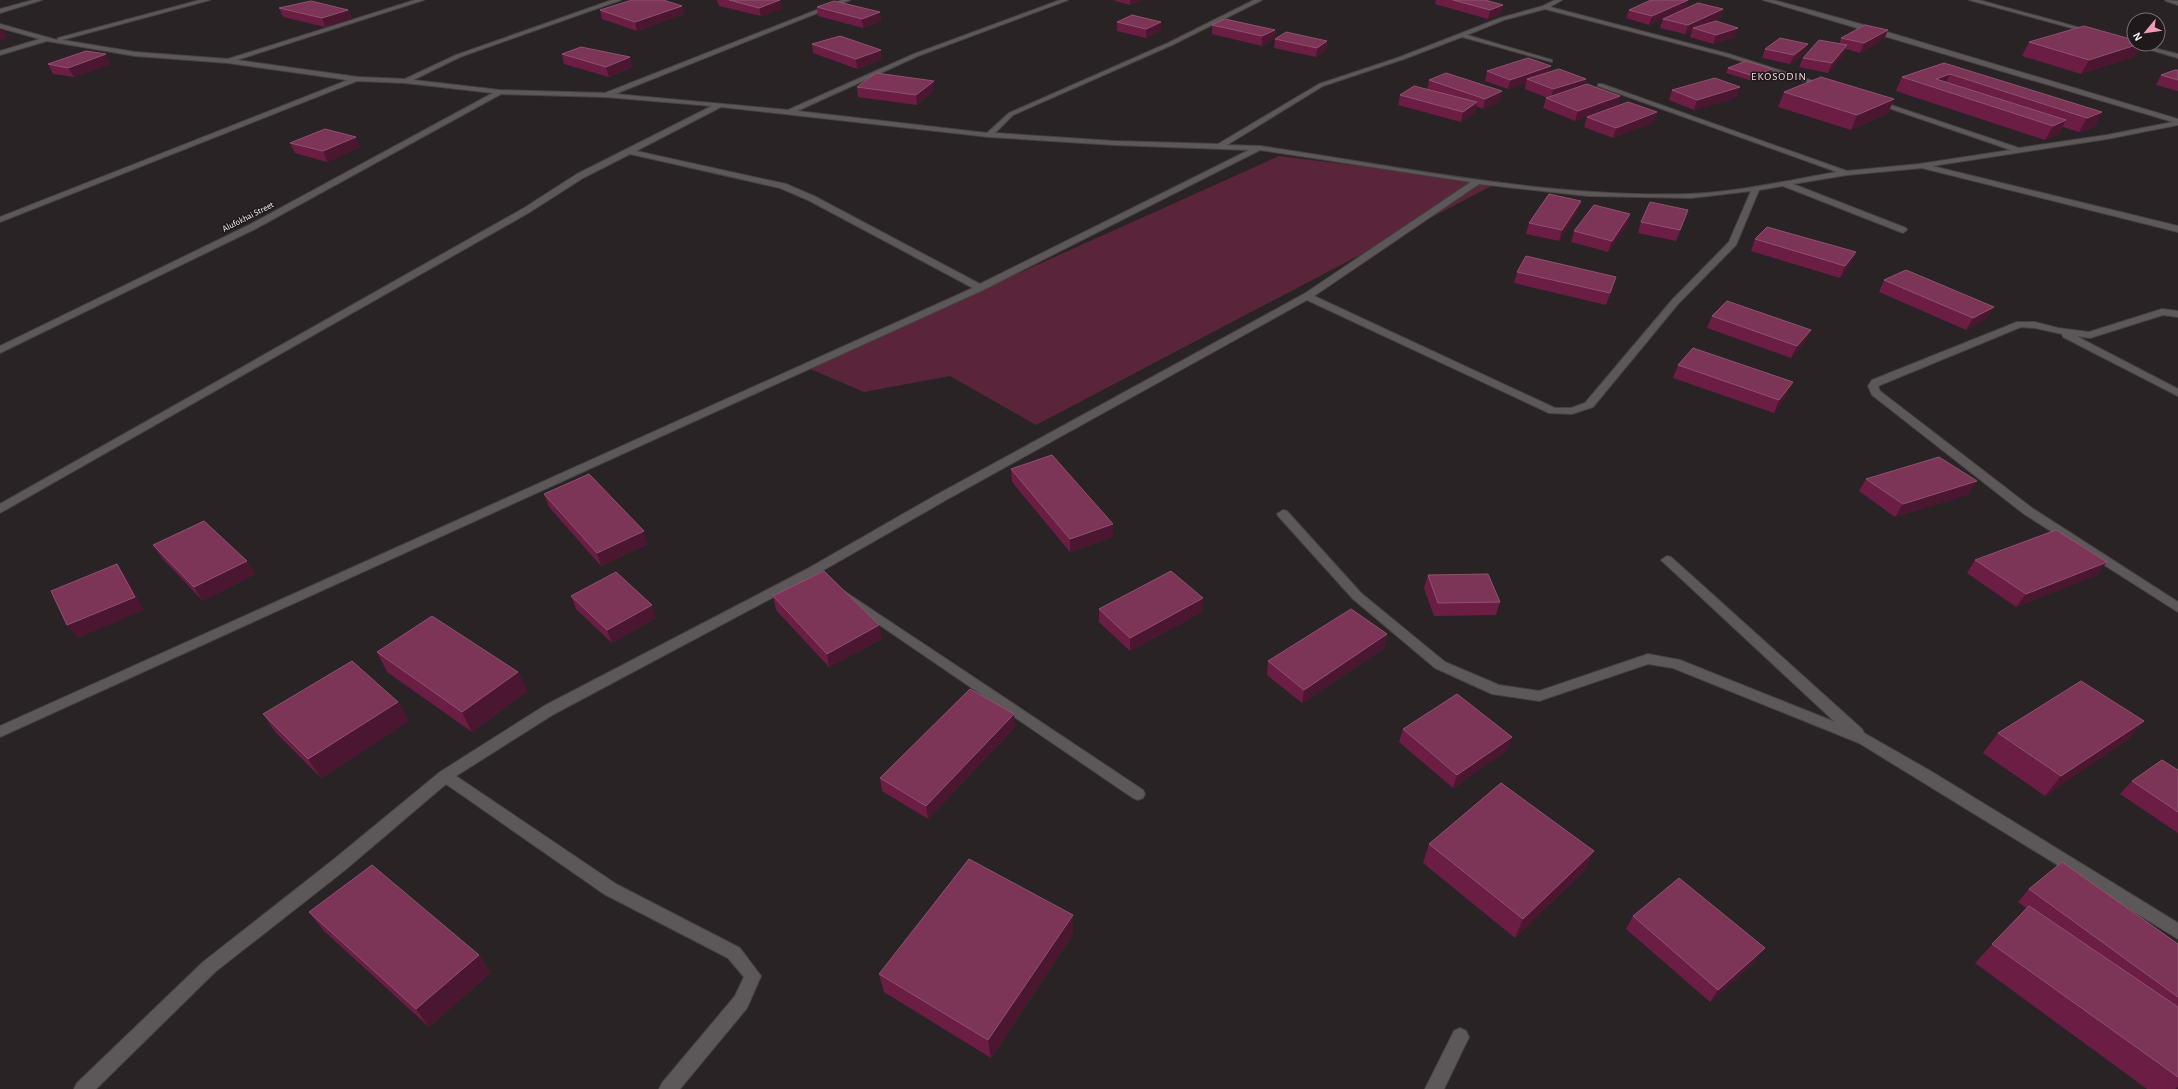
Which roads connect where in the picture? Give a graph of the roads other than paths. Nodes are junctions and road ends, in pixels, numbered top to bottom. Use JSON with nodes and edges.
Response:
{"nodes":[{"id":1,"x":39,"y":0,"type":"edge"},
{"id":2,"x":207,"y":0,"type":"edge"},
{"id":3,"x":421,"y":0,"type":"edge"},
{"id":4,"x":618,"y":0,"type":"edge"},
{"id":5,"x":847,"y":0,"type":"edge"},
{"id":6,"x":1065,"y":0,"type":"edge"},
{"id":7,"x":1259,"y":0,"type":"edge"},
{"id":8,"x":1559,"y":0,"type":"edge"},
{"id":9,"x":1766,"y":0,"type":"edge"},
{"id":10,"x":1972,"y":0,"type":"edge"},
{"id":11,"x":2168,"y":0,"type":"edge"},
{"id":12,"x":2178,"y":3,"type":"edge"},
{"id":13,"x":1545,"y":7,"type":"junction"},
{"id":14,"x":0,"y":11,"type":"edge"},
{"id":15,"x":0,"y":26,"type":"edge"},
{"id":16,"x":2098,"y":34,"type":"edge"},
{"id":17,"x":1462,"y":35,"type":"junction"},
{"id":18,"x":51,"y":40,"type":"junction"},
{"id":19,"x":2164,"y":52,"type":"edge"},
{"id":20,"x":0,"y":53,"type":"edge"},
{"id":21,"x":2178,"y":56,"type":"edge"},
{"id":22,"x":1550,"y":60,"type":"dead end"},
{"id":23,"x":228,"y":61,"type":"junction"},
{"id":24,"x":358,"y":79,"type":"junction"},
{"id":25,"x":405,"y":81,"type":"junction"},
{"id":26,"x":1600,"y":85,"type":"dead end"},
{"id":27,"x":1833,"y":88,"type":"edge"},
{"id":28,"x":500,"y":92,"type":"junction"},
{"id":29,"x":604,"y":95,"type":"junction"},
{"id":30,"x":1870,"y":100,"type":"edge"},
{"id":31,"x":720,"y":104,"type":"junction"},
{"id":32,"x":789,"y":112,"type":"junction"},
{"id":33,"x":2178,"y":122,"type":"edge"},
{"id":34,"x":989,"y":135,"type":"junction"},
{"id":35,"x":1220,"y":146,"type":"junction"},
{"id":36,"x":1260,"y":148,"type":"junction"},
{"id":37,"x":2019,"y":150,"type":"junction"},
{"id":38,"x":628,"y":152,"type":"junction"},
{"id":39,"x":1919,"y":166,"type":"junction"},
{"id":40,"x":1847,"y":173,"type":"junction"},
{"id":41,"x":1478,"y":181,"type":"junction"},
{"id":42,"x":1784,"y":184,"type":"junction"},
{"id":43,"x":1756,"y":188,"type":"junction"},
{"id":44,"x":0,"y":220,"type":"edge"},
{"id":45,"x":2178,"y":229,"type":"edge"},
{"id":46,"x":1903,"y":230,"type":"dead end"},
{"id":47,"x":980,"y":288,"type":"junction"},
{"id":48,"x":1307,"y":296,"type":"junction"},
{"id":49,"x":2178,"y":314,"type":"edge"},
{"id":50,"x":2057,"y":331,"type":"junction"},
{"id":51,"x":0,"y":350,"type":"edge"},
{"id":52,"x":2178,"y":394,"type":"edge"},
{"id":53,"x":0,"y":509,"type":"edge"},
{"id":54,"x":1283,"y":514,"type":"dead end"},
{"id":55,"x":1667,"y":560,"type":"dead end"},
{"id":56,"x":811,"y":572,"type":"junction"},
{"id":57,"x":2178,"y":608,"type":"edge"},
{"id":58,"x":0,"y":732,"type":"edge"},
{"id":59,"x":1864,"y":739,"type":"junction"},
{"id":60,"x":445,"y":776,"type":"junction"},
{"id":61,"x":1138,"y":794,"type":"dead end"},
{"id":62,"x":2178,"y":932,"type":"edge"},
{"id":63,"x":1460,"y":1037,"type":"dead end"},
{"id":64,"x":83,"y":1089,"type":"edge"},
{"id":65,"x":668,"y":1089,"type":"edge"},
{"id":66,"x":1434,"y":1089,"type":"edge"}],
"edges":[{"from":1,"to":14,"type":"street"},
{"from":2,"to":18,"type":"street"},
{"from":3,"to":23,"type":"street"},
{"from":4,"to":25,"type":"street"},
{"from":5,"to":29,"type":"street"},
{"from":6,"to":32,"type":"street"},
{"from":7,"to":34,"type":"street"},
{"from":8,"to":13,"type":"street"},
{"from":9,"to":33,"type":"street"},
{"from":10,"to":16,"type":"street"},
{"from":11,"to":12,"type":"street"},
{"from":13,"to":17,"type":"street"},
{"from":13,"to":27,"type":"street"},
{"from":15,"to":18,"type":"street"},
{"from":17,"to":22,"type":"street"},
{"from":17,"to":35,"type":"street"},
{"from":18,"to":20,"type":"street"},
{"from":18,"to":23,"type":"street"},
{"from":19,"to":21,"type":"street"},
{"from":23,"to":24,"type":"street"},
{"from":24,"to":25,"type":"street"},
{"from":24,"to":44,"type":"street"},
{"from":25,"to":28,"type":"street"},
{"from":26,"to":40,"type":"street"},
{"from":28,"to":29,"type":"street"},
{"from":28,"to":51,"type":"street","name":"Alufokhai Street"},
{"from":29,"to":31,"type":"street"},
{"from":30,"to":37,"type":"street"},
{"from":31,"to":32,"type":"street"},
{"from":31,"to":38,"type":"street"},
{"from":32,"to":34,"type":"street"},
{"from":33,"to":37,"type":"street"},
{"from":34,"to":35,"type":"street"},
{"from":35,"to":36,"type":"street"},
{"from":36,"to":41,"type":"street"},
{"from":36,"to":47,"type":"street"},
{"from":37,"to":39,"type":"street"},
{"from":38,"to":47,"type":"street"},
{"from":38,"to":53,"type":"street"},
{"from":39,"to":40,"type":"street"},
{"from":39,"to":45,"type":"street"},
{"from":40,"to":42,"type":"street"},
{"from":41,"to":43,"type":"street"},
{"from":41,"to":48,"type":"street"},
{"from":42,"to":43,"type":"street"},
{"from":42,"to":46,"type":"street"},
{"from":43,"to":48,"type":"street"},
{"from":47,"to":58,"type":"street"},
{"from":48,"to":56,"type":"street"},
{"from":49,"to":50,"type":"street"},
{"from":50,"to":52,"type":"street"},
{"from":50,"to":57,"type":"street"},
{"from":54,"to":59,"type":"street"},
{"from":55,"to":59,"type":"street"},
{"from":56,"to":60,"type":"street"},
{"from":56,"to":61,"type":"street"},
{"from":59,"to":62,"type":"street"},
{"from":60,"to":64,"type":"street"},
{"from":60,"to":65,"type":"street"},
{"from":63,"to":66,"type":"street"}]}
